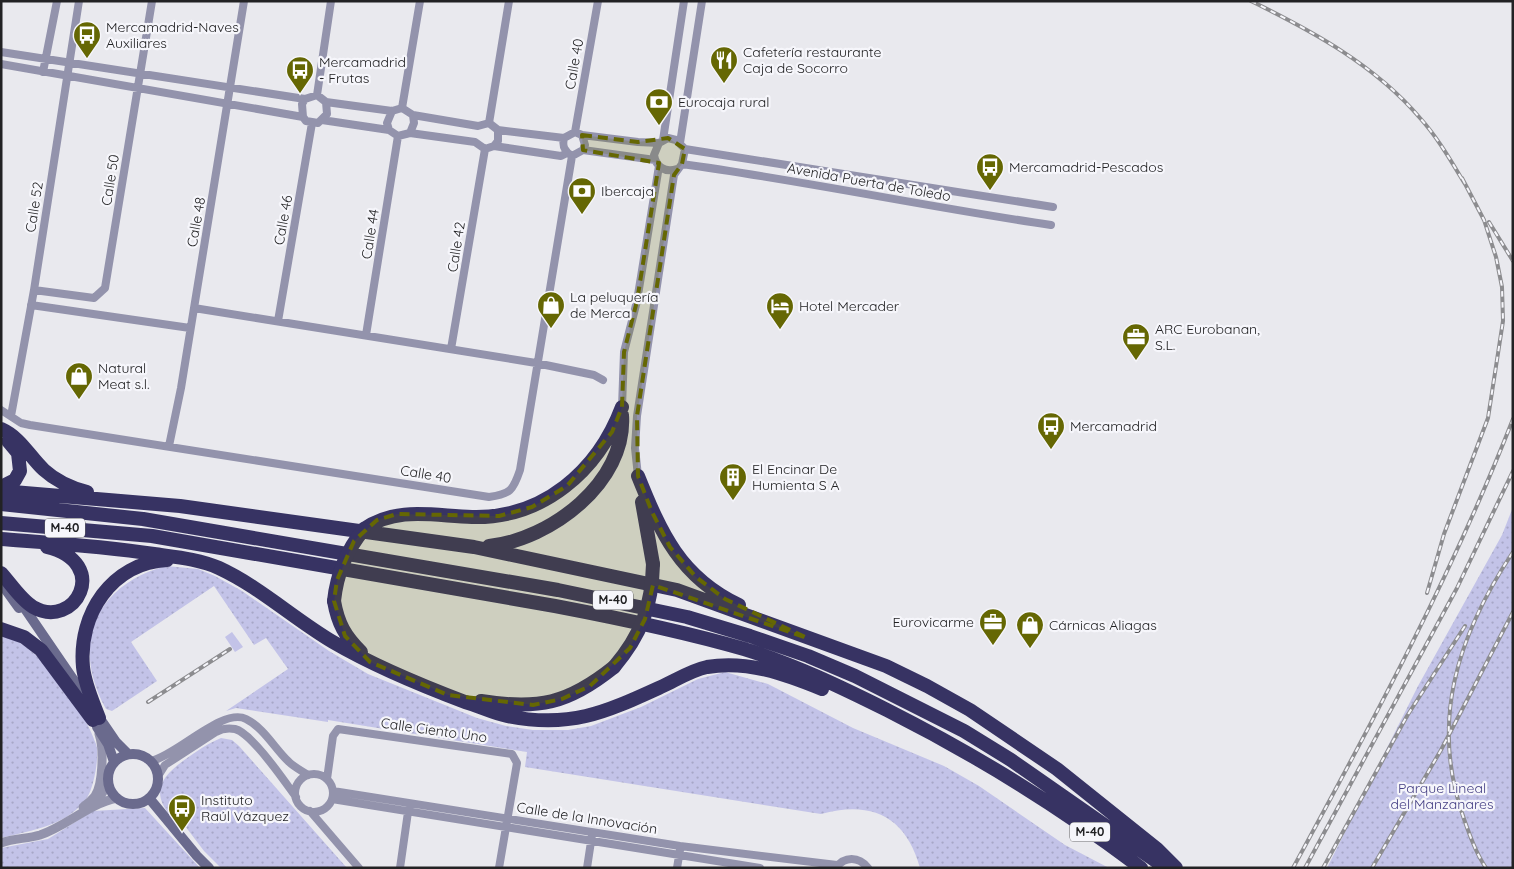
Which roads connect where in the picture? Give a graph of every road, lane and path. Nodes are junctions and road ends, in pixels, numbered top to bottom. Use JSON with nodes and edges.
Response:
{"nodes":[{"id":1,"x":57,"y":1,"type":"edge"},
{"id":2,"x":79,"y":1,"type":"edge"},
{"id":3,"x":152,"y":1,"type":"edge"},
{"id":4,"x":244,"y":1,"type":"edge"},
{"id":5,"x":331,"y":1,"type":"edge"},
{"id":6,"x":420,"y":1,"type":"edge"},
{"id":7,"x":509,"y":1,"type":"edge"},
{"id":8,"x":598,"y":1,"type":"edge"},
{"id":9,"x":684,"y":1,"type":"edge"},
{"id":10,"x":702,"y":1,"type":"edge"},
{"id":11,"x":1,"y":52,"type":"edge"},
{"id":12,"x":46,"y":60,"type":"junction"},
{"id":13,"x":69,"y":63,"type":"junction"},
{"id":14,"x":1,"y":64,"type":"edge"},
{"id":15,"x":43,"y":72,"type":"junction"},
{"id":16,"x":140,"y":74,"type":"junction"},
{"id":17,"x":66,"y":77,"type":"junction"},
{"id":18,"x":230,"y":87,"type":"junction"},
{"id":19,"x":138,"y":88,"type":"junction"},
{"id":20,"x":317,"y":95,"type":"junction"},
{"id":21,"x":305,"y":99,"type":"junction"},
{"id":22,"x":326,"y":102,"type":"junction"},
{"id":23,"x":228,"y":103,"type":"junction"},
{"id":24,"x":402,"y":108,"type":"junction"},
{"id":25,"x":392,"y":111,"type":"junction"},
{"id":26,"x":413,"y":115,"type":"junction"},
{"id":27,"x":302,"y":116,"type":"junction"},
{"id":28,"x":322,"y":120,"type":"junction"},
{"id":29,"x":312,"y":123,"type":"junction"},
{"id":30,"x":489,"y":123,"type":"junction"},
{"id":31,"x":478,"y":126,"type":"junction"},
{"id":32,"x":389,"y":130,"type":"junction"},
{"id":33,"x":498,"y":130,"type":"junction"},
{"id":34,"x":410,"y":133,"type":"junction"},
{"id":35,"x":579,"y":134,"type":"junction"},
{"id":36,"x":398,"y":136,"type":"junction"},
{"id":37,"x":564,"y":138,"type":"junction"},
{"id":38,"x":661,"y":141,"type":"junction"},
{"id":39,"x":475,"y":142,"type":"junction"},
{"id":40,"x":494,"y":146,"type":"junction"},
{"id":41,"x":682,"y":146,"type":"junction"},
{"id":42,"x":485,"y":149,"type":"junction"},
{"id":43,"x":583,"y":150,"type":"junction"},
{"id":44,"x":569,"y":154,"type":"junction"},
{"id":45,"x":657,"y":163,"type":"junction"},
{"id":46,"x":680,"y":166,"type":"junction"},
{"id":47,"x":1052,"y":208,"type":"dead end"},
{"id":48,"x":1051,"y":225,"type":"dead end"},
{"id":49,"x":34,"y":290,"type":"junction"},
{"id":50,"x":31,"y":305,"type":"junction"},
{"id":51,"x":194,"y":308,"type":"junction"},
{"id":52,"x":278,"y":321,"type":"junction"},
{"id":53,"x":190,"y":328,"type":"junction"},
{"id":54,"x":366,"y":335,"type":"junction"},
{"id":55,"x":451,"y":349,"type":"junction"},
{"id":56,"x":536,"y":363,"type":"junction"},
{"id":57,"x":603,"y":380,"type":"dead end"},
{"id":58,"x":622,"y":407,"type":"junction"},
{"id":59,"x":1,"y":410,"type":"edge"},
{"id":60,"x":10,"y":416,"type":"junction"},
{"id":61,"x":1,"y":429,"type":"edge"},
{"id":62,"x":1,"y":436,"type":"edge"},
{"id":63,"x":169,"y":446,"type":"junction"},
{"id":64,"x":638,"y":476,"type":"junction"},
{"id":65,"x":1,"y":487,"type":"edge"},
{"id":66,"x":1,"y":491,"type":"edge"},
{"id":67,"x":109,"y":500,"type":"junction"},
{"id":68,"x":1,"y":504,"type":"edge"},
{"id":69,"x":1,"y":523,"type":"edge"},
{"id":70,"x":1,"y":539,"type":"edge"},
{"id":71,"x":17,"y":540,"type":"junction"},
{"id":72,"x":474,"y":547,"type":"junction"},
{"id":73,"x":186,"y":559,"type":"junction"},
{"id":74,"x":1,"y":574,"type":"edge"},
{"id":75,"x":1,"y":583,"type":"edge"},
{"id":76,"x":1,"y":629,"type":"edge"},
{"id":77,"x":807,"y":638,"type":"junction"},
{"id":78,"x":370,"y":662,"type":"junction"},
{"id":79,"x":448,"y":695,"type":"junction"},
{"id":80,"x":96,"y":719,"type":"junction"},
{"id":81,"x":956,"y":745,"type":"junction"},
{"id":82,"x":128,"y":754,"type":"junction"},
{"id":83,"x":151,"y":761,"type":"junction"},
{"id":84,"x":114,"y":762,"type":"junction"},
{"id":85,"x":308,"y":775,"type":"junction"},
{"id":86,"x":158,"y":776,"type":"junction"},
{"id":87,"x":327,"y":779,"type":"junction"},
{"id":88,"x":108,"y":785,"type":"junction"},
{"id":89,"x":332,"y":795,"type":"junction"},
{"id":90,"x":296,"y":797,"type":"junction"},
{"id":91,"x":1040,"y":797,"type":"junction"},
{"id":92,"x":117,"y":798,"type":"junction"},
{"id":93,"x":149,"y":798,"type":"junction"},
{"id":94,"x":92,"y":806,"type":"junction"},
{"id":95,"x":409,"y":806,"type":"junction"},
{"id":96,"x":310,"y":811,"type":"junction"},
{"id":97,"x":506,"y":822,"type":"junction"},
{"id":98,"x":64,"y":824,"type":"junction"},
{"id":99,"x":592,"y":836,"type":"junction"},
{"id":100,"x":1,"y":843,"type":"edge"},
{"id":101,"x":680,"y":850,"type":"junction"},
{"id":102,"x":766,"y":856,"type":"junction"},
{"id":103,"x":836,"y":866,"type":"edge"},
{"id":104,"x":209,"y":868,"type":"edge"},
{"id":105,"x":359,"y":868,"type":"edge"},
{"id":106,"x":400,"y":868,"type":"edge"},
{"id":107,"x":499,"y":868,"type":"edge"},
{"id":108,"x":587,"y":868,"type":"edge"},
{"id":109,"x":677,"y":868,"type":"edge"},
{"id":110,"x":760,"y":868,"type":"edge"},
{"id":111,"x":764,"y":868,"type":"edge"},
{"id":112,"x":868,"y":868,"type":"edge"},
{"id":113,"x":1130,"y":868,"type":"edge"},
{"id":114,"x":1141,"y":868,"type":"edge"},
{"id":115,"x":1166,"y":868,"type":"edge"},
{"id":116,"x":1176,"y":868,"type":"edge"}],
"edges":[{"from":1,"to":12,"type":"street"},
{"from":2,"to":13,"type":"street","name":"Calle 52"},
{"from":3,"to":16,"type":"street","name":"Calle 50"},
{"from":4,"to":18,"type":"street","name":"Calle 48"},
{"from":5,"to":20,"type":"street"},
{"from":6,"to":24,"type":"street"},
{"from":7,"to":30,"type":"street"},
{"from":8,"to":35,"type":"street","name":"Calle 40"},
{"from":9,"to":38,"type":"street"},
{"from":10,"to":41,"type":"street"},
{"from":11,"to":12,"type":"street"},
{"from":12,"to":13,"type":"street"},
{"from":12,"to":15,"type":"street"},
{"from":13,"to":16,"type":"street"},
{"from":13,"to":17,"type":"street","name":"Calle 52"},
{"from":14,"to":15,"type":"street"},
{"from":15,"to":17,"type":"street"},
{"from":16,"to":18,"type":"street"},
{"from":16,"to":19,"type":"street","name":"Calle 50"},
{"from":17,"to":19,"type":"street"},
{"from":17,"to":49,"type":"street","name":"Calle 52"},
{"from":18,"to":21,"type":"street"},
{"from":18,"to":23,"type":"street","name":"Calle 48"},
{"from":19,"to":23,"type":"street"},
{"from":19,"to":49,"type":"street","name":"Calle 50"},
{"from":20,"to":21,"type":"street"},
{"from":20,"to":22,"type":"street"},
{"from":21,"to":27,"type":"street"},
{"from":22,"to":25,"type":"street"},
{"from":22,"to":28,"type":"street"},
{"from":23,"to":27,"type":"street"},
{"from":23,"to":51,"type":"street","name":"Calle 48"},
{"from":24,"to":25,"type":"street"},
{"from":24,"to":26,"type":"street"},
{"from":25,"to":32,"type":"street"},
{"from":26,"to":31,"type":"street"},
{"from":26,"to":34,"type":"street"},
{"from":27,"to":29,"type":"street"},
{"from":28,"to":29,"type":"street"},
{"from":28,"to":32,"type":"street"},
{"from":29,"to":52,"type":"street","name":"Calle 46"},
{"from":30,"to":31,"type":"street"},
{"from":30,"to":33,"type":"street"},
{"from":31,"to":39,"type":"street"},
{"from":32,"to":36,"type":"street"},
{"from":33,"to":37,"type":"street"},
{"from":33,"to":40,"type":"street"},
{"from":34,"to":36,"type":"street"},
{"from":34,"to":39,"type":"street"},
{"from":35,"to":37,"type":"street"},
{"from":35,"to":38,"type":"street"},
{"from":35,"to":43,"type":"street"},
{"from":36,"to":54,"type":"street","name":"Calle 44"},
{"from":37,"to":44,"type":"street"},
{"from":38,"to":41,"type":"street"},
{"from":38,"to":45,"type":"street"},
{"from":39,"to":42,"type":"street"},
{"from":40,"to":42,"type":"street"},
{"from":40,"to":44,"type":"street"},
{"from":41,"to":46,"type":"street"},
{"from":41,"to":47,"type":"street","name":"Avenida Puerta de Toledo"},
{"from":42,"to":55,"type":"street","name":"Calle 42"},
{"from":43,"to":44,"type":"street"},
{"from":43,"to":45,"type":"street"},
{"from":44,"to":56,"type":"street","name":"Calle 40"},
{"from":45,"to":46,"type":"street"},
{"from":45,"to":58,"type":"street"},
{"from":46,"to":48,"type":"street","name":"Avenida Puerta de Toledo"},
{"from":46,"to":64,"type":"street"},
{"from":49,"to":50,"type":"street","name":"Calle 52"},
{"from":50,"to":53,"type":"street"},
{"from":50,"to":60,"type":"street","name":"Calle 52"},
{"from":51,"to":52,"type":"street"},
{"from":51,"to":53,"type":"street","name":"Calle 48"},
{"from":52,"to":54,"type":"street"},
{"from":53,"to":63,"type":"street","name":"Calle 48"},
{"from":54,"to":55,"type":"street"},
{"from":55,"to":56,"type":"street"},
{"from":56,"to":57,"type":"street"},
{"from":56,"to":63,"type":"street","name":"Calle 40"},
{"from":58,"to":72,"type":"highway"},
{"from":58,"to":78,"type":"highway","bridge":true},
{"from":59,"to":60,"type":"street","name":"Calle 40"},
{"from":60,"to":63,"type":"street","name":"Calle 40"},
{"from":61,"to":67,"type":"highway"},
{"from":62,"to":65,"type":"highway"},
{"from":64,"to":77,"type":"highway"},
{"from":64,"to":79,"type":"highway","bridge":true},
{"from":66,"to":67,"type":"highway"},
{"from":67,"to":72,"type":"highway"},
{"from":68,"to":115,"type":"highway","number":"M-40"},
{"from":69,"to":81,"type":"highway","number":"M-40"},
{"from":70,"to":71,"type":"highway"},
{"from":71,"to":73,"type":"highway"},
{"from":71,"to":74,"type":"highway"},
{"from":72,"to":77,"type":"highway"},
{"from":73,"to":78,"type":"highway"},
{"from":73,"to":80,"type":"highway"},
{"from":74,"to":80,"type":"main road"},
{"from":75,"to":80,"type":"main road"},
{"from":76,"to":80,"type":"highway"},
{"from":77,"to":116,"type":"highway"},
{"from":78,"to":79,"type":"highway"},
{"from":79,"to":81,"type":"highway"},
{"from":80,"to":82,"type":"main road"},
{"from":80,"to":84,"type":"main road"},
{"from":80,"to":98,"type":"street"},
{"from":81,"to":91,"type":"highway","number":"M-40"},
{"from":82,"to":83,"type":"main road"},
{"from":82,"to":84,"type":"main road"},
{"from":83,"to":85,"type":"street"},
{"from":83,"to":86,"type":"main road"},
{"from":84,"to":88,"type":"main road"},
{"from":85,"to":87,"type":"street"},
{"from":85,"to":90,"type":"street"},
{"from":86,"to":90,"type":"street"},
{"from":86,"to":93,"type":"main road"},
{"from":87,"to":89,"type":"street"},
{"from":87,"to":97,"type":"street","name":"Calle Ciento Uno"},
{"from":88,"to":92,"type":"main road"},
{"from":88,"to":94,"type":"street"},
{"from":89,"to":95,"type":"street","name":"Calle de la Innovación"},
{"from":89,"to":96,"type":"street"},
{"from":90,"to":96,"type":"street"},
{"from":91,"to":113,"type":"highway"},
{"from":91,"to":114,"type":"highway","number":"M-40"},
{"from":92,"to":93,"type":"main road"},
{"from":92,"to":94,"type":"street"},
{"from":93,"to":104,"type":"main road"},
{"from":94,"to":98,"type":"street"},
{"from":95,"to":97,"type":"street","name":"Calle de la Innovación"},
{"from":95,"to":106,"type":"street"},
{"from":96,"to":105,"type":"street"},
{"from":97,"to":99,"type":"street","name":"Calle de la Innovación"},
{"from":97,"to":107,"type":"street"},
{"from":98,"to":100,"type":"street"},
{"from":99,"to":101,"type":"street","name":"Calle de la Innovación"},
{"from":99,"to":108,"type":"street"},
{"from":101,"to":102,"type":"street","name":"Calle de la Innovación"},
{"from":101,"to":109,"type":"street"},
{"from":101,"to":110,"type":"street","name":"Calle de la Innovación"},
{"from":102,"to":103,"type":"street","name":"Calle de la Innovación"},
{"from":102,"to":111,"type":"street"},
{"from":103,"to":112,"type":"street"}]}
